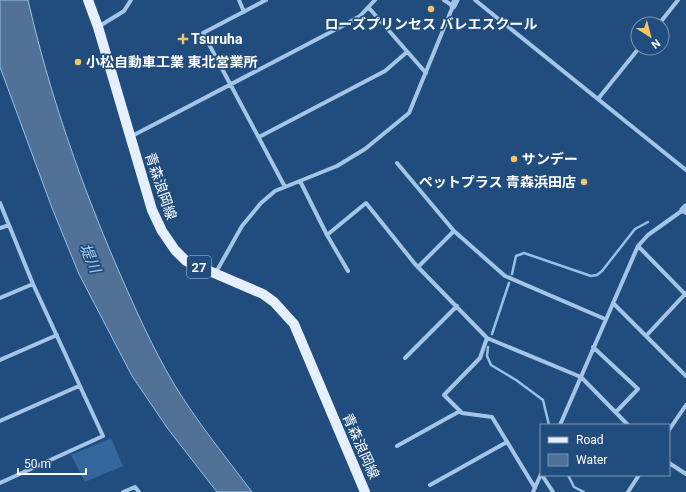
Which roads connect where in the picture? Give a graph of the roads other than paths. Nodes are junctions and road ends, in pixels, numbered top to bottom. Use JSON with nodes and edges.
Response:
{"nodes":[{"id":1,"x":88,"y":0,"type":"edge"},
{"id":2,"x":130,"y":0,"type":"edge"},
{"id":3,"x":238,"y":0,"type":"edge"},
{"id":4,"x":266,"y":0,"type":"edge"},
{"id":5,"x":375,"y":0,"type":"edge"},
{"id":6,"x":444,"y":0,"type":"edge"},
{"id":7,"x":475,"y":0,"type":"edge"},
{"id":8,"x":678,"y":0,"type":"edge"},
{"id":9,"x":454,"y":3,"type":"edge"},
{"id":10,"x":369,"y":8,"type":"junction"},
{"id":11,"x":244,"y":12,"type":"junction"},
{"id":12,"x":665,"y":16,"type":"edge"},
{"id":13,"x":98,"y":27,"type":"junction"},
{"id":14,"x":407,"y":52,"type":"junction"},
{"id":15,"x":633,"y":56,"type":"edge"},
{"id":16,"x":426,"y":73,"type":"junction"},
{"id":17,"x":231,"y":84,"type":"junction"},
{"id":18,"x":598,"y":99,"type":"junction"},
{"id":19,"x":130,"y":137,"type":"junction"},
{"id":20,"x":259,"y":137,"type":"junction"},
{"id":21,"x":397,"y":162,"type":"dead end"},
{"id":22,"x":686,"y":170,"type":"edge"},
{"id":23,"x":300,"y":181,"type":"junction"},
{"id":24,"x":284,"y":187,"type":"junction"},
{"id":25,"x":0,"y":203,"type":"edge"},
{"id":26,"x":685,"y":210,"type":"edge"},
{"id":27,"x":9,"y":224,"type":"junction"},
{"id":28,"x":0,"y":228,"type":"edge"},
{"id":29,"x":454,"y":231,"type":"junction"},
{"id":30,"x":327,"y":235,"type":"junction"},
{"id":31,"x":638,"y":246,"type":"junction"},
{"id":32,"x":418,"y":267,"type":"junction"},
{"id":33,"x":348,"y":271,"type":"dead end"},
{"id":34,"x":215,"y":274,"type":"junction"},
{"id":35,"x":33,"y":284,"type":"junction"},
{"id":36,"x":686,"y":294,"type":"edge"},
{"id":37,"x":0,"y":298,"type":"edge"},
{"id":38,"x":613,"y":303,"type":"junction"},
{"id":39,"x":457,"y":306,"type":"junction"},
{"id":40,"x":605,"y":319,"type":"junction"},
{"id":41,"x":57,"y":335,"type":"junction"},
{"id":42,"x":646,"y":336,"type":"junction"},
{"id":43,"x":487,"y":338,"type":"junction"},
{"id":44,"x":593,"y":347,"type":"junction"},
{"id":45,"x":405,"y":358,"type":"dead end"},
{"id":46,"x":0,"y":360,"type":"edge"},
{"id":47,"x":686,"y":376,"type":"edge"},
{"id":48,"x":581,"y":377,"type":"junction"},
{"id":49,"x":79,"y":386,"type":"junction"},
{"id":50,"x":686,"y":405,"type":"edge"},
{"id":51,"x":460,"y":412,"type":"junction"},
{"id":52,"x":616,"y":412,"type":"junction"},
{"id":53,"x":0,"y":421,"type":"edge"},
{"id":54,"x":560,"y":424,"type":"edge"},
{"id":55,"x":627,"y":424,"type":"edge"},
{"id":56,"x":670,"y":429,"type":"edge"},
{"id":57,"x":507,"y":442,"type":"junction"},
{"id":58,"x":397,"y":446,"type":"dead end"},
{"id":59,"x":670,"y":463,"type":"edge"},
{"id":60,"x":686,"y":474,"type":"edge"},
{"id":61,"x":541,"y":476,"type":"edge"},
{"id":62,"x":543,"y":476,"type":"edge"},
{"id":63,"x":638,"y":476,"type":"edge"},
{"id":64,"x":0,"y":483,"type":"edge"},
{"id":65,"x":430,"y":484,"type":"dead end"},
{"id":66,"x":534,"y":490,"type":"edge"},
{"id":67,"x":123,"y":492,"type":"edge"},
{"id":68,"x":139,"y":492,"type":"edge"},
{"id":69,"x":365,"y":492,"type":"edge"},
{"id":70,"x":553,"y":492,"type":"edge"},
{"id":71,"x":628,"y":492,"type":"edge"}],
"edges":[{"from":1,"to":13,"type":"main road","name":"青森浪岡線","number":"27"},
{"from":2,"to":13,"type":"street"},
{"from":3,"to":11,"type":"street"},
{"from":4,"to":11,"type":"street"},
{"from":5,"to":10,"type":"street"},
{"from":6,"to":9,"type":"street"},
{"from":7,"to":18,"type":"street"},
{"from":8,"to":12,"type":"street"},
{"from":9,"to":16,"type":"street"},
{"from":10,"to":14,"type":"street"},
{"from":10,"to":17,"type":"street"},
{"from":11,"to":17,"type":"street"},
{"from":13,"to":19,"type":"main road","name":"青森浪岡線","number":"27"},
{"from":14,"to":16,"type":"street"},
{"from":14,"to":20,"type":"street"},
{"from":15,"to":18,"type":"street"},
{"from":16,"to":23,"type":"street"},
{"from":17,"to":19,"type":"street"},
{"from":17,"to":20,"type":"street"},
{"from":18,"to":22,"type":"street"},
{"from":19,"to":34,"type":"main road","name":"青森浪岡線","number":"27"},
{"from":20,"to":24,"type":"street"},
{"from":21,"to":29,"type":"street"},
{"from":23,"to":24,"type":"street"},
{"from":23,"to":30,"type":"street"},
{"from":24,"to":34,"type":"street"},
{"from":25,"to":27,"type":"street"},
{"from":26,"to":31,"type":"street"},
{"from":27,"to":28,"type":"street"},
{"from":27,"to":35,"type":"street"},
{"from":29,"to":32,"type":"street"},
{"from":29,"to":40,"type":"street"},
{"from":30,"to":32,"type":"street"},
{"from":30,"to":33,"type":"street"},
{"from":31,"to":36,"type":"street"},
{"from":31,"to":38,"type":"street"},
{"from":32,"to":39,"type":"street"},
{"from":34,"to":69,"type":"main road","name":"青森浪岡線","number":"27"},
{"from":35,"to":37,"type":"street"},
{"from":35,"to":41,"type":"street"},
{"from":36,"to":42,"type":"street"},
{"from":38,"to":40,"type":"street"},
{"from":38,"to":42,"type":"street"},
{"from":39,"to":43,"type":"street"},
{"from":39,"to":45,"type":"street"},
{"from":40,"to":44,"type":"street"},
{"from":41,"to":46,"type":"street"},
{"from":41,"to":49,"type":"street"},
{"from":42,"to":47,"type":"street"},
{"from":43,"to":48,"type":"street"},
{"from":43,"to":51,"type":"street"},
{"from":44,"to":48,"type":"street"},
{"from":44,"to":52,"type":"street"},
{"from":48,"to":52,"type":"street"},
{"from":48,"to":54,"type":"street"},
{"from":49,"to":53,"type":"street"},
{"from":49,"to":64,"type":"street"},
{"from":50,"to":56,"type":"street"},
{"from":51,"to":57,"type":"street"},
{"from":51,"to":58,"type":"street"},
{"from":52,"to":55,"type":"street"},
{"from":57,"to":65,"type":"street"},
{"from":57,"to":66,"type":"street"},
{"from":59,"to":60,"type":"street"},
{"from":61,"to":66,"type":"street"},
{"from":62,"to":70,"type":"street"},
{"from":63,"to":71,"type":"street"},
{"from":67,"to":68,"type":"street"}]}
